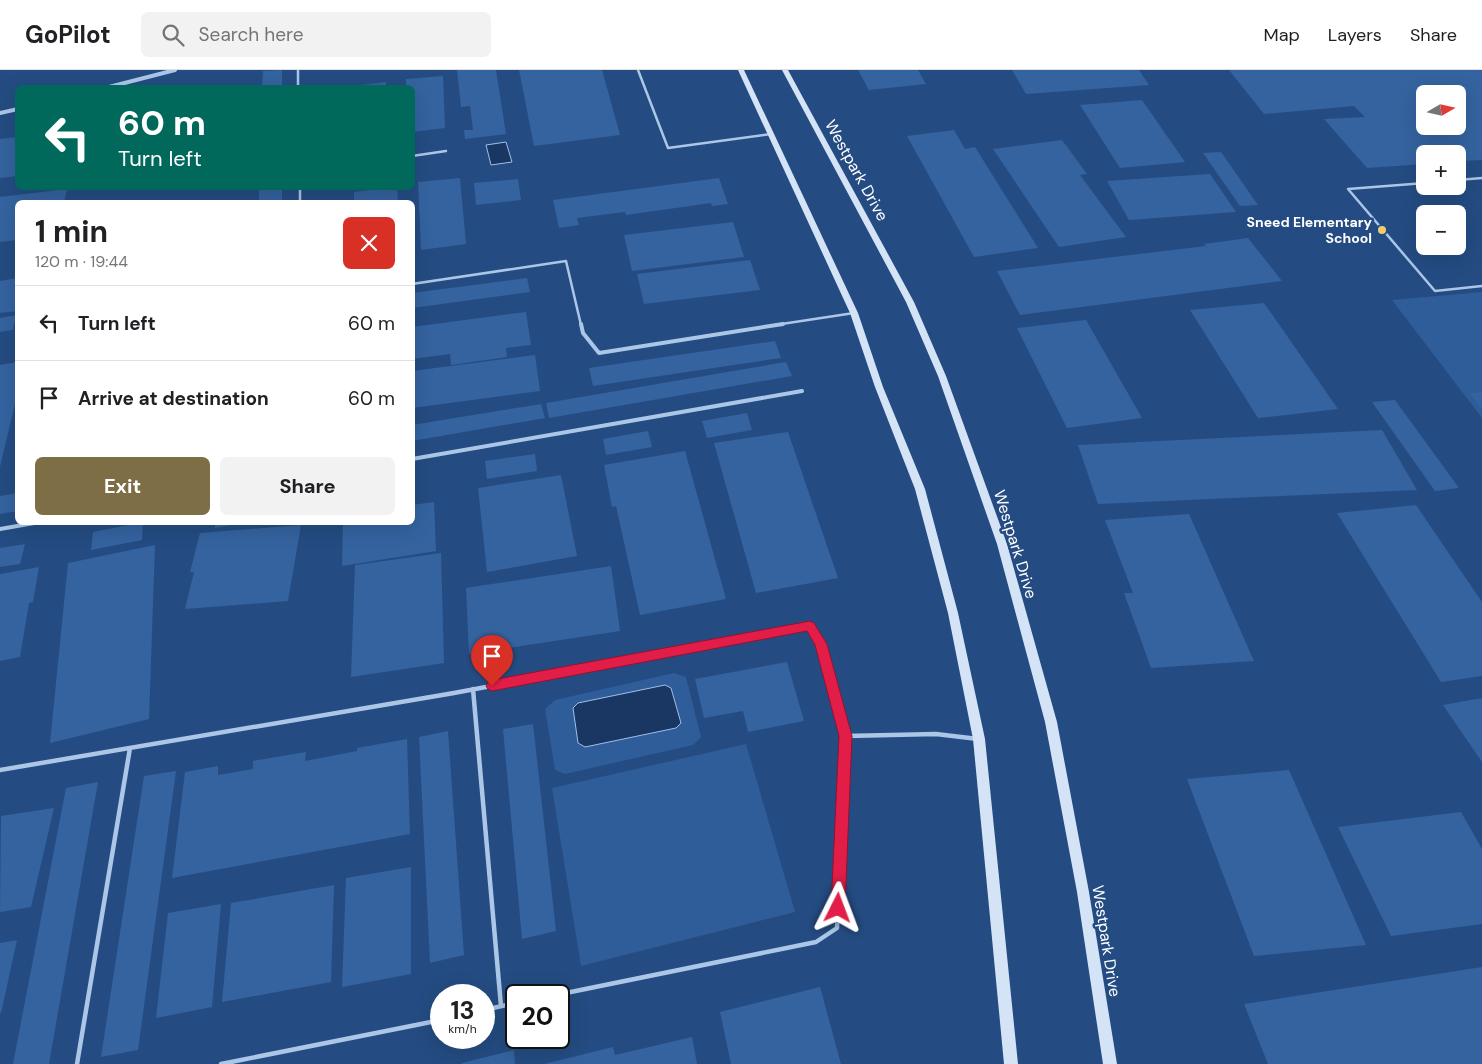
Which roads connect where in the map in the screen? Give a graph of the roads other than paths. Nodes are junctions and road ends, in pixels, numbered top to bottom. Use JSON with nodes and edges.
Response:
{"nodes":[{"id":1,"x":175,"y":70,"type":"edge"},
{"id":2,"x":298,"y":70,"type":"edge"},
{"id":3,"x":638,"y":70,"type":"edge"},
{"id":4,"x":741,"y":70,"type":"edge"},
{"id":5,"x":784,"y":70,"type":"edge"},
{"id":6,"x":117,"y":85,"type":"edge"},
{"id":7,"x":298,"y":85,"type":"edge"},
{"id":8,"x":15,"y":110,"type":"edge"},
{"id":9,"x":0,"y":113,"type":"edge"},
{"id":10,"x":771,"y":134,"type":"junction"},
{"id":11,"x":446,"y":151,"type":"dead end"},
{"id":12,"x":415,"y":156,"type":"edge"},
{"id":13,"x":1482,"y":178,"type":"edge"},
{"id":14,"x":1466,"y":179,"type":"edge"},
{"id":15,"x":1416,"y":184,"type":"edge"},
{"id":16,"x":415,"y":284,"type":"edge"},
{"id":17,"x":1482,"y":286,"type":"edge"},
{"id":18,"x":854,"y":313,"type":"junction"},
{"id":19,"x":802,"y":391,"type":"dead end"},
{"id":20,"x":415,"y":458,"type":"edge"},
{"id":21,"x":23,"y":525,"type":"edge"},
{"id":22,"x":0,"y":529,"type":"edge"},
{"id":23,"x":473,"y":689,"type":"junction"},
{"id":24,"x":846,"y":736,"type":"junction"},
{"id":25,"x":980,"y":740,"type":"junction"},
{"id":26,"x":130,"y":748,"type":"junction"},
{"id":27,"x":0,"y":770,"type":"edge"},
{"id":28,"x":570,"y":992,"type":"edge"},
{"id":29,"x":505,"y":1005,"type":"edge"},
{"id":30,"x":502,"y":1006,"type":"junction"},
{"id":31,"x":495,"y":1008,"type":"edge"},
{"id":32,"x":430,"y":1022,"type":"edge"},
{"id":33,"x":77,"y":1064,"type":"edge"},
{"id":34,"x":221,"y":1064,"type":"edge"},
{"id":35,"x":1010,"y":1064,"type":"edge"},
{"id":36,"x":1110,"y":1064,"type":"edge"}],
"edges":[{"from":1,"to":6,"type":"street"},
{"from":2,"to":7,"type":"lane"},
{"from":3,"to":10,"type":"lane"},
{"from":4,"to":10,"type":"main road"},
{"from":5,"to":36,"type":"main road","name":"Westpark Drive"},
{"from":8,"to":9,"type":"street"},
{"from":10,"to":18,"type":"main road"},
{"from":11,"to":12,"type":"lane"},
{"from":13,"to":14,"type":"lane"},
{"from":15,"to":17,"type":"lane"},
{"from":16,"to":18,"type":"lane"},
{"from":18,"to":25,"type":"main road"},
{"from":19,"to":20,"type":"lane"},
{"from":21,"to":22,"type":"lane"},
{"from":23,"to":24,"type":"lane"},
{"from":23,"to":26,"type":"lane"},
{"from":23,"to":30,"type":"lane"},
{"from":24,"to":25,"type":"lane"},
{"from":24,"to":28,"type":"lane"},
{"from":25,"to":35,"type":"main road"},
{"from":26,"to":27,"type":"lane"},
{"from":26,"to":33,"type":"lane"},
{"from":29,"to":30,"type":"lane"},
{"from":30,"to":31,"type":"lane"},
{"from":32,"to":34,"type":"lane"}]}
